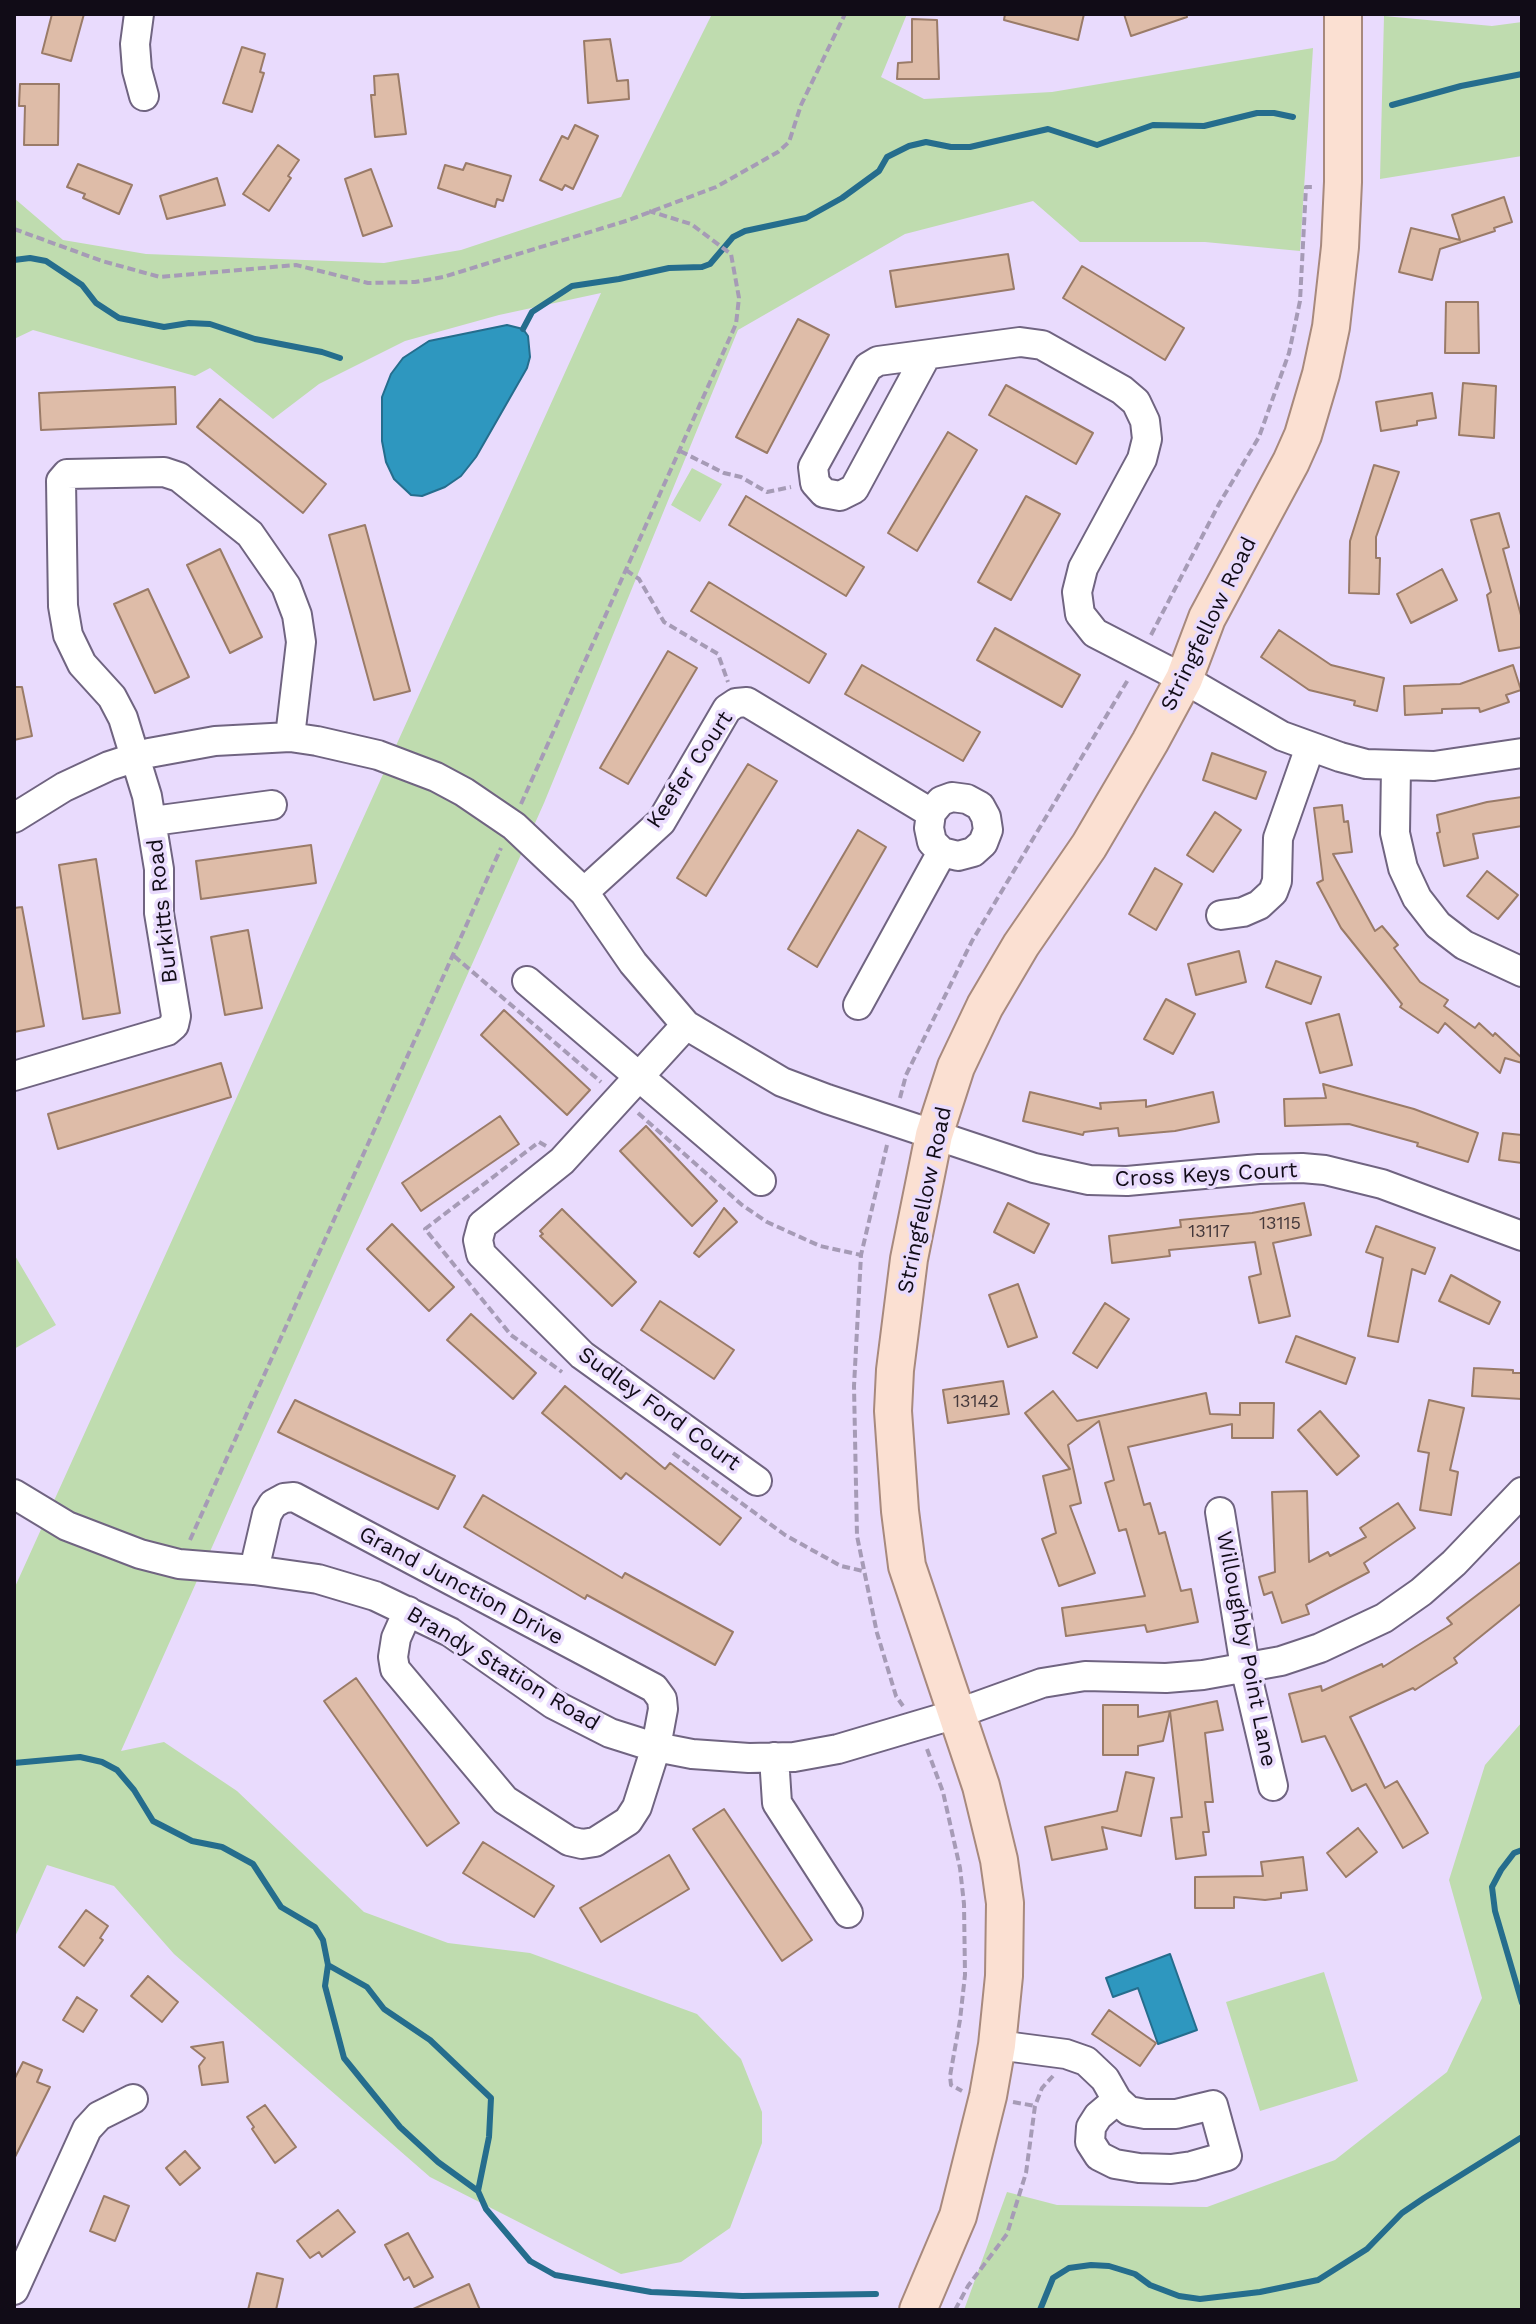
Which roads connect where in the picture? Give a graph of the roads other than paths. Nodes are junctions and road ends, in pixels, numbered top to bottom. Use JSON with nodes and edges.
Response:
{"nodes":[{"id":1,"x":139,"y":14,"type":"edge"},
{"id":2,"x":1343,"y":14,"type":"edge"},
{"id":3,"x":144,"y":96,"type":"dead end"},
{"id":4,"x":926,"y":356,"type":"junction"},
{"id":5,"x":1184,"y":679,"type":"junction"},
{"id":6,"x":290,"y":737,"type":"junction"},
{"id":7,"x":1310,"y":747,"type":"junction"},
{"id":8,"x":1522,"y":753,"type":"edge"},
{"id":9,"x":134,"y":757,"type":"junction"},
{"id":10,"x":1396,"y":767,"type":"junction"},
{"id":11,"x":272,"y":805,"type":"dead end"},
{"id":12,"x":931,"y":813,"type":"junction"},
{"id":13,"x":14,"y":818,"type":"edge"},
{"id":14,"x":153,"y":821,"type":"junction"},
{"id":15,"x":942,"y":852,"type":"junction"},
{"id":16,"x":584,"y":892,"type":"junction"},
{"id":17,"x":1221,"y":915,"type":"dead end"},
{"id":18,"x":1522,"y":972,"type":"edge"},
{"id":19,"x":527,"y":981,"type":"dead end"},
{"id":20,"x":858,"y":1005,"type":"dead end"},
{"id":21,"x":686,"y":1025,"type":"junction"},
{"id":22,"x":640,"y":1075,"type":"junction"},
{"id":23,"x":14,"y":1076,"type":"edge"},
{"id":24,"x":934,"y":1135,"type":"junction"},
{"id":25,"x":761,"y":1181,"type":"dead end"},
{"id":26,"x":1522,"y":1236,"type":"edge"},
{"id":27,"x":757,"y":1481,"type":"dead end"},
{"id":28,"x":1522,"y":1492,"type":"edge"},
{"id":29,"x":14,"y":1494,"type":"edge"},
{"id":30,"x":1220,"y":1512,"type":"dead end"},
{"id":31,"x":254,"y":1570,"type":"junction"},
{"id":32,"x":408,"y":1611,"type":"junction"},
{"id":33,"x":1245,"y":1667,"type":"junction"},
{"id":34,"x":956,"y":1714,"type":"junction"},
{"id":35,"x":656,"y":1747,"type":"junction"},
{"id":36,"x":774,"y":1757,"type":"junction"},
{"id":37,"x":1273,"y":1786,"type":"dead end"},
{"id":38,"x":848,"y":1913,"type":"dead end"},
{"id":39,"x":997,"y":2045,"type":"junction"},
{"id":40,"x":133,"y":2099,"type":"dead end"},
{"id":41,"x":1117,"y":2100,"type":"junction"},
{"id":42,"x":14,"y":2290,"type":"edge"},
{"id":43,"x":918,"y":2310,"type":"edge"}],
"edges":[{"from":1,"to":3,"type":"street"},
{"from":2,"to":5,"type":"main road","name":"Stringfellow Road"},
{"from":4,"to":4,"type":"street"},
{"from":4,"to":5,"type":"street"},
{"from":5,"to":7,"type":"street"},
{"from":5,"to":24,"type":"main road","name":"Stringfellow Road"},
{"from":6,"to":9,"type":"street"},
{"from":6,"to":9,"type":"street","name":"Burkitts Road"},
{"from":6,"to":16,"type":"street"},
{"from":7,"to":10,"type":"street"},
{"from":7,"to":17,"type":"street"},
{"from":8,"to":10,"type":"street"},
{"from":9,"to":13,"type":"street"},
{"from":9,"to":14,"type":"street","name":"Burkitts Road"},
{"from":10,"to":18,"type":"street"},
{"from":11,"to":14,"type":"street","name":"Burkitts Road"},
{"from":12,"to":15,"type":"street"},
{"from":12,"to":15,"type":"street"},
{"from":12,"to":16,"type":"street","name":"Keefer Court"},
{"from":14,"to":23,"type":"street","name":"Burkitts Road"},
{"from":15,"to":20,"type":"street"},
{"from":16,"to":21,"type":"street"},
{"from":19,"to":22,"type":"street"},
{"from":21,"to":22,"type":"street","name":"Sudley Ford Court"},
{"from":21,"to":24,"type":"street"},
{"from":22,"to":25,"type":"street"},
{"from":22,"to":27,"type":"street","name":"Sudley Ford Court"},
{"from":24,"to":26,"type":"street","name":"Cross Keys Court"},
{"from":24,"to":34,"type":"main road","name":"Stringfellow Road"},
{"from":28,"to":33,"type":"street","name":"Brandy Station Road"},
{"from":29,"to":31,"type":"street","name":"Brandy Station Road"},
{"from":30,"to":33,"type":"street","name":"Willoughby Point Lane"},
{"from":31,"to":32,"type":"street","name":"Brandy Station Road"},
{"from":31,"to":35,"type":"street","name":"Grand Junction Drive"},
{"from":32,"to":35,"type":"street","name":"Brandy Station Road"},
{"from":32,"to":35,"type":"street"},
{"from":33,"to":34,"type":"street","name":"Brandy Station Road"},
{"from":33,"to":37,"type":"street","name":"Willoughby Point Lane"},
{"from":34,"to":36,"type":"street","name":"Brandy Station Road"},
{"from":34,"to":39,"type":"main road","name":"Stringfellow Road"},
{"from":35,"to":36,"type":"street","name":"Brandy Station Road"},
{"from":36,"to":38,"type":"street"},
{"from":39,"to":41,"type":"street"},
{"from":39,"to":43,"type":"main road","name":"Stringfellow Road"},
{"from":40,"to":42,"type":"street"},
{"from":41,"to":41,"type":"street"}]}
